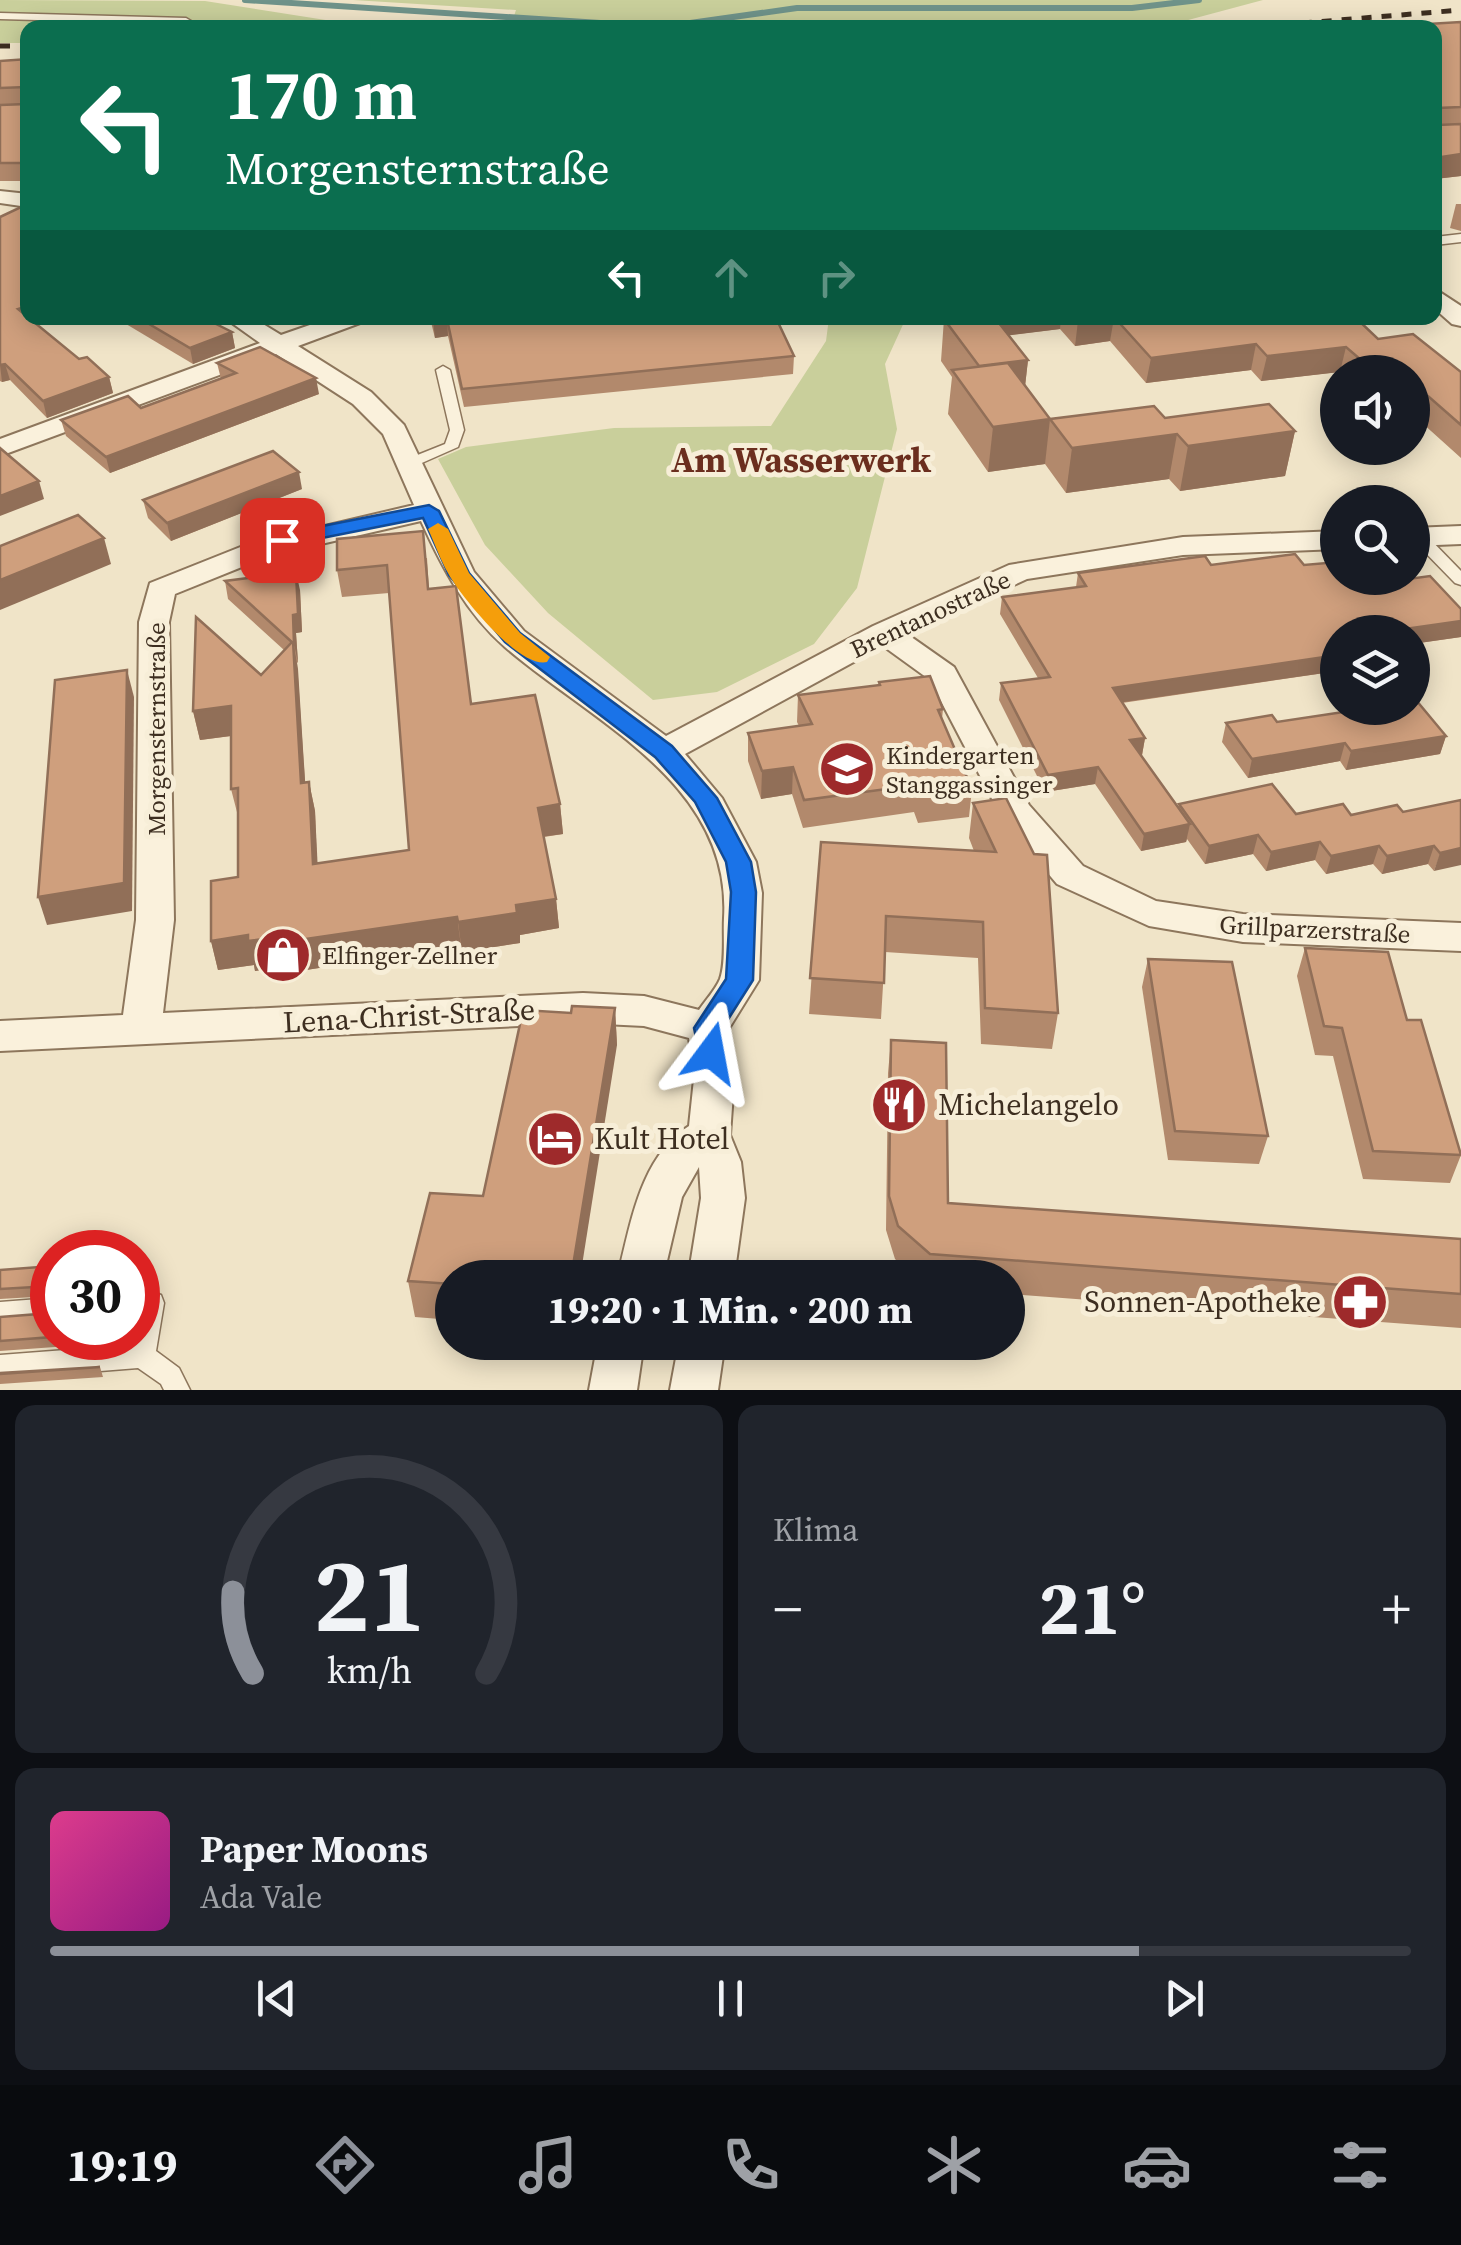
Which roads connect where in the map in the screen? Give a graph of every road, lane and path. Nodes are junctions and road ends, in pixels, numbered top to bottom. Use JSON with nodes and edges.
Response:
{"nodes":[{"id":1,"x":0,"y":16,"type":"edge"},
{"id":2,"x":149,"y":20,"type":"edge"},
{"id":3,"x":1442,"y":302,"type":"edge"},
{"id":4,"x":1461,"y":320,"type":"edge"},
{"id":5,"x":248,"y":325,"type":"edge"},
{"id":6,"x":332,"y":325,"type":"edge"},
{"id":7,"x":276,"y":345,"type":"junction"},
{"id":8,"x":443,"y":370,"type":"dead end"},
{"id":9,"x":0,"y":419,"type":"edge"},
{"id":10,"x":12,"y":444,"type":"edge"},
{"id":11,"x":410,"y":464,"type":"junction"},
{"id":12,"x":429,"y":511,"type":"junction"},
{"id":13,"x":1461,"y":536,"type":"edge"},
{"id":14,"x":1430,"y":537,"type":"edge"},
{"id":15,"x":1320,"y":541,"type":"edge"},
{"id":16,"x":1430,"y":550,"type":"edge"},
{"id":17,"x":1461,"y":580,"type":"edge"},
{"id":18,"x":884,"y":633,"type":"junction"},
{"id":19,"x":664,"y":751,"type":"junction"},
{"id":20,"x":1461,"y":936,"type":"edge"},
{"id":21,"x":708,"y":1028,"type":"junction"},
{"id":22,"x":141,"y":1030,"type":"junction"},
{"id":23,"x":0,"y":1036,"type":"edge"},
{"id":24,"x":709,"y":1135,"type":"junction"},
{"id":25,"x":645,"y":1260,"type":"edge"},
{"id":26,"x":714,"y":1260,"type":"edge"},
{"id":27,"x":30,"y":1311,"type":"edge"},
{"id":28,"x":0,"y":1313,"type":"edge"},
{"id":29,"x":90,"y":1360,"type":"edge"},
{"id":30,"x":148,"y":1360,"type":"edge"},
{"id":31,"x":619,"y":1360,"type":"edge"},
{"id":32,"x":699,"y":1360,"type":"edge"},
{"id":33,"x":0,"y":1367,"type":"edge"},
{"id":34,"x":177,"y":1390,"type":"edge"},
{"id":35,"x":613,"y":1390,"type":"edge"},
{"id":36,"x":694,"y":1390,"type":"edge"}],
"edges":[{"from":1,"to":2,"type":"lane"},
{"from":3,"to":4,"type":"street"},
{"from":5,"to":7,"type":"street"},
{"from":6,"to":7,"type":"street"},
{"from":7,"to":10,"type":"street"},
{"from":7,"to":11,"type":"street"},
{"from":8,"to":11,"type":"lane"},
{"from":9,"to":10,"type":"street"},
{"from":11,"to":12,"type":"street"},
{"from":12,"to":19,"type":"street"},
{"from":12,"to":22,"type":"street","name":"Morgensternstraße"},
{"from":13,"to":14,"type":"street"},
{"from":15,"to":18,"type":"street","name":"Brentanostraße"},
{"from":16,"to":17,"type":"lane"},
{"from":18,"to":19,"type":"street","name":"Brentanostraße"},
{"from":18,"to":20,"type":"street","name":"Grillparzerstraße"},
{"from":19,"to":21,"type":"street"},
{"from":21,"to":22,"type":"street","name":"Lena-Christ-Straße"},
{"from":21,"to":24,"type":"street"},
{"from":22,"to":23,"type":"street","name":"Lena-Christ-Straße"},
{"from":24,"to":25,"type":"street"},
{"from":24,"to":26,"type":"street"},
{"from":27,"to":28,"type":"lane"},
{"from":29,"to":33,"type":"lane"},
{"from":30,"to":34,"type":"lane"},
{"from":31,"to":35,"type":"street"},
{"from":32,"to":36,"type":"street"}]}
